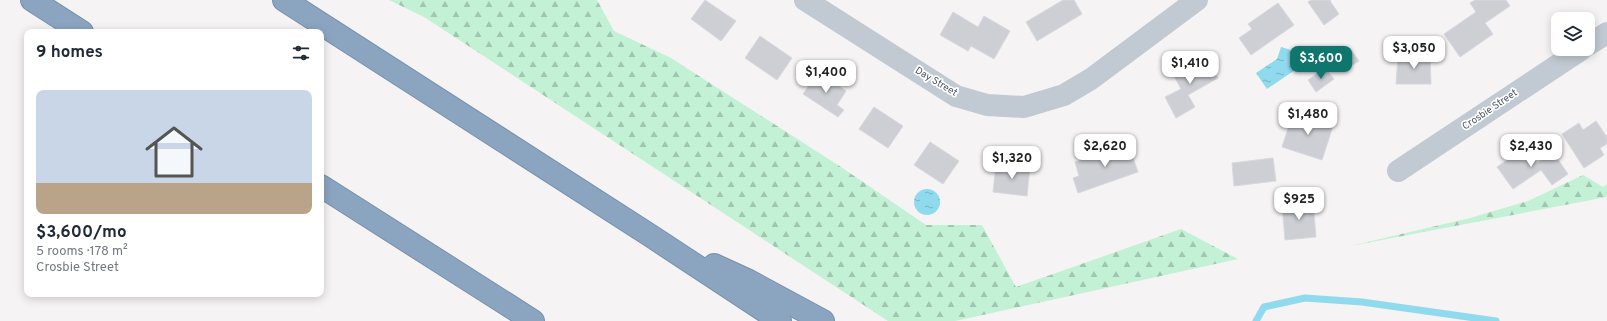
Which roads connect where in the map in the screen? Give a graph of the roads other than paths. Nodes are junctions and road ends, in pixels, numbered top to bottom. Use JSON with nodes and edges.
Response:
{"nodes":[{"id":1,"x":32,"y":0,"type":"edge"},
{"id":2,"x":284,"y":0,"type":"edge"},
{"id":3,"x":805,"y":0,"type":"edge"},
{"id":4,"x":1196,"y":0,"type":"edge"},
{"id":5,"x":77,"y":29,"type":"edge"},
{"id":6,"x":1607,"y":33,"type":"edge"},
{"id":7,"x":1595,"y":41,"type":"edge"},
{"id":8,"x":1571,"y":56,"type":"edge"},
{"id":9,"x":1398,"y":171,"type":"dead end"},
{"id":10,"x":324,"y":188,"type":"edge"},
{"id":11,"x":651,"y":236,"type":"junction"},
{"id":12,"x":533,"y":321,"type":"edge"},
{"id":13,"x":780,"y":321,"type":"edge"},
{"id":14,"x":823,"y":321,"type":"edge"}],
"edges":[{"from":1,"to":5,"type":"highway"},
{"from":2,"to":11,"type":"highway"},
{"from":3,"to":4,"type":"street","name":"Day Street"},
{"from":6,"to":7,"type":"street"},
{"from":8,"to":9,"type":"street","name":"Crosbie Street"},
{"from":10,"to":12,"type":"highway"},
{"from":11,"to":13,"type":"highway"},
{"from":11,"to":14,"type":"highway"}]}
